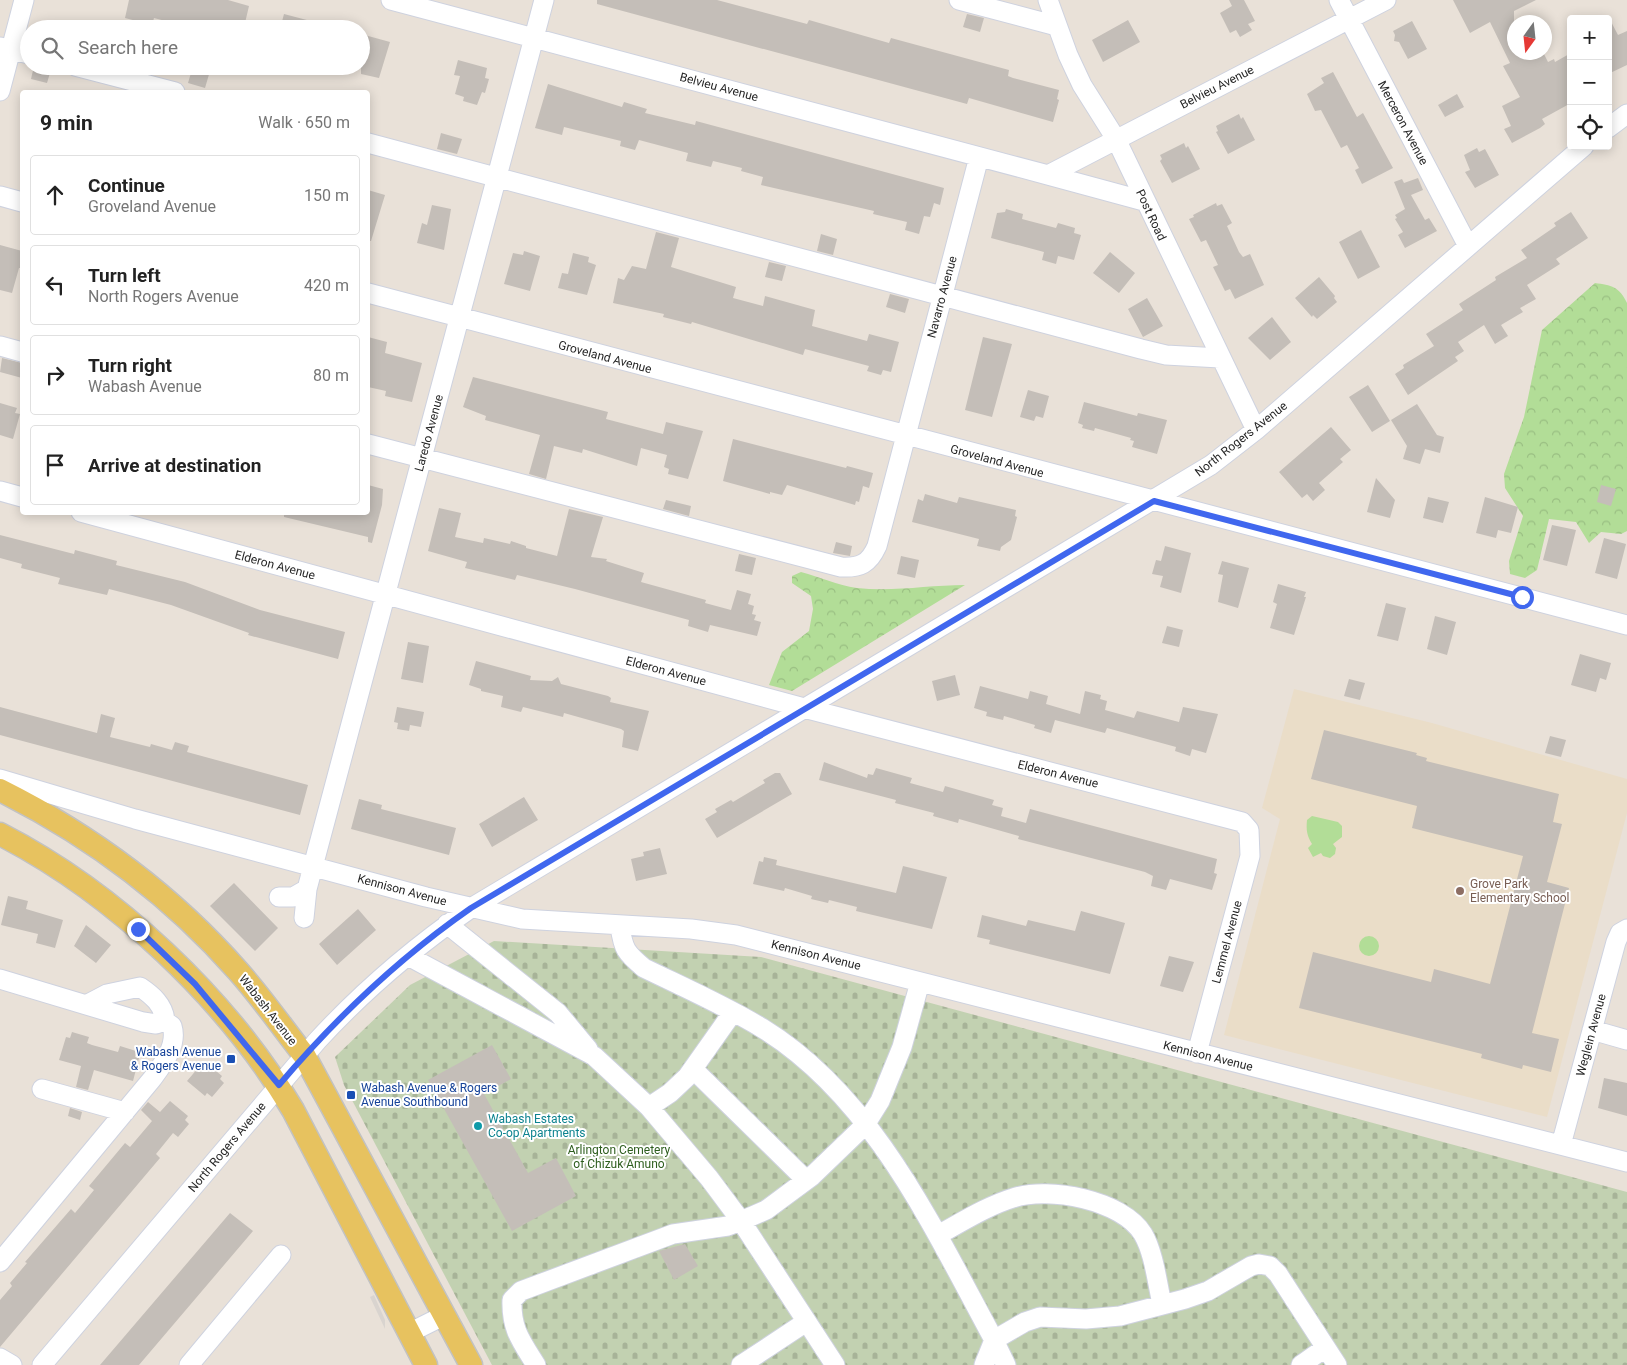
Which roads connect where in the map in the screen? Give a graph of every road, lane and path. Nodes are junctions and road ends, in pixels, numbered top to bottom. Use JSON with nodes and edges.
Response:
{"nodes":[{"id":1,"x":24,"y":0,"type":"edge"},
{"id":2,"x":391,"y":0,"type":"edge"},
{"id":3,"x":544,"y":0,"type":"edge"},
{"id":4,"x":959,"y":0,"type":"edge"},
{"id":5,"x":1048,"y":0,"type":"edge"},
{"id":6,"x":1339,"y":0,"type":"edge"},
{"id":7,"x":1386,"y":0,"type":"edge"},
{"id":8,"x":1349,"y":19,"type":"junction"},
{"id":9,"x":1057,"y":26,"type":"junction"},
{"id":10,"x":534,"y":37,"type":"junction"},
{"id":11,"x":13,"y":50,"type":"edge"},
{"id":12,"x":110,"y":75,"type":"edge"},
{"id":13,"x":167,"y":90,"type":"edge"},
{"id":14,"x":0,"y":91,"type":"edge"},
{"id":15,"x":1627,"y":114,"type":"edge"},
{"id":16,"x":1612,"y":125,"type":"edge"},
{"id":17,"x":1116,"y":140,"type":"junction"},
{"id":18,"x":370,"y":144,"type":"edge"},
{"id":19,"x":1579,"y":150,"type":"edge"},
{"id":20,"x":979,"y":157,"type":"junction"},
{"id":21,"x":1048,"y":175,"type":"junction"},
{"id":22,"x":496,"y":177,"type":"junction"},
{"id":23,"x":0,"y":196,"type":"edge"},
{"id":24,"x":20,"y":201,"type":"edge"},
{"id":25,"x":1144,"y":201,"type":"junction"},
{"id":26,"x":1468,"y":246,"type":"junction"},
{"id":27,"x":370,"y":294,"type":"edge"},
{"id":28,"x":942,"y":297,"type":"junction"},
{"id":29,"x":461,"y":318,"type":"junction"},
{"id":30,"x":0,"y":346,"type":"edge"},
{"id":31,"x":20,"y":351,"type":"edge"},
{"id":32,"x":1220,"y":358,"type":"junction"},
{"id":33,"x":1256,"y":430,"type":"junction"},
{"id":34,"x":906,"y":436,"type":"junction"},
{"id":35,"x":370,"y":445,"type":"edge"},
{"id":36,"x":422,"y":458,"type":"junction"},
{"id":37,"x":0,"y":491,"type":"edge"},
{"id":38,"x":20,"y":496,"type":"edge"},
{"id":39,"x":1154,"y":501,"type":"junction"},
{"id":40,"x":92,"y":515,"type":"edge"},
{"id":41,"x":387,"y":595,"type":"junction"},
{"id":42,"x":1627,"y":625,"type":"edge"},
{"id":43,"x":804,"y":708,"type":"junction"},
{"id":44,"x":0,"y":780,"type":"edge"},
{"id":45,"x":0,"y":790,"type":"edge"},
{"id":46,"x":1249,"y":830,"type":"joint"},
{"id":47,"x":0,"y":834,"type":"edge"},
{"id":48,"x":313,"y":865,"type":"junction"},
{"id":49,"x":307,"y":889,"type":"junction"},
{"id":50,"x":279,"y":897,"type":"dead end"},
{"id":51,"x":471,"y":908,"type":"junction"},
{"id":52,"x":304,"y":918,"type":"dead end"},
{"id":53,"x":447,"y":924,"type":"junction"},
{"id":54,"x":620,"y":926,"type":"junction"},
{"id":55,"x":1627,"y":928,"type":"edge"},
{"id":56,"x":408,"y":956,"type":"junction"},
{"id":57,"x":0,"y":979,"type":"edge"},
{"id":58,"x":920,"y":982,"type":"junction"},
{"id":59,"x":88,"y":1004,"type":"junction"},
{"id":60,"x":733,"y":1012,"type":"junction"},
{"id":61,"x":165,"y":1021,"type":"junction"},
{"id":62,"x":1592,"y":1030,"type":"junction"},
{"id":63,"x":1627,"y":1040,"type":"edge"},
{"id":64,"x":1197,"y":1053,"type":"junction"},
{"id":65,"x":304,"y":1055,"type":"junction"},
{"id":66,"x":594,"y":1056,"type":"junction"},
{"id":67,"x":692,"y":1069,"type":"junction"},
{"id":68,"x":279,"y":1085,"type":"junction"},
{"id":69,"x":42,"y":1089,"type":"dead end"},
{"id":70,"x":649,"y":1107,"type":"junction"},
{"id":71,"x":125,"y":1112,"type":"junction"},
{"id":72,"x":865,"y":1125,"type":"junction"},
{"id":73,"x":1561,"y":1146,"type":"junction"},
{"id":74,"x":1627,"y":1162,"type":"edge"},
{"id":75,"x":806,"y":1180,"type":"junction"},
{"id":76,"x":741,"y":1222,"type":"junction"},
{"id":77,"x":938,"y":1235,"type":"junction"},
{"id":78,"x":281,"y":1255,"type":"dead end"},
{"id":79,"x":0,"y":1262,"type":"edge"},
{"id":80,"x":1162,"y":1304,"type":"junction"},
{"id":81,"x":445,"y":1315,"type":"junction"},
{"id":82,"x":806,"y":1322,"type":"junction"},
{"id":83,"x":409,"y":1333,"type":"junction"},
{"id":84,"x":994,"y":1340,"type":"junction"},
{"id":85,"x":1325,"y":1348,"type":"junction"},
{"id":86,"x":0,"y":1358,"type":"edge"},
{"id":87,"x":12,"y":1365,"type":"edge"},
{"id":88,"x":42,"y":1365,"type":"edge"},
{"id":89,"x":189,"y":1365,"type":"edge"},
{"id":90,"x":426,"y":1365,"type":"edge"},
{"id":91,"x":471,"y":1365,"type":"edge"},
{"id":92,"x":536,"y":1365,"type":"edge"},
{"id":93,"x":741,"y":1365,"type":"edge"},
{"id":94,"x":835,"y":1365,"type":"edge"},
{"id":95,"x":984,"y":1365,"type":"edge"},
{"id":96,"x":1006,"y":1365,"type":"edge"},
{"id":97,"x":1301,"y":1365,"type":"edge"},
{"id":98,"x":1337,"y":1365,"type":"edge"}],
"edges":[{"from":1,"to":11,"type":"street"},
{"from":2,"to":10,"type":"street","name":"Belvieu Avenue"},
{"from":3,"to":10,"type":"street","name":"Laredo Avenue"},
{"from":4,"to":9,"type":"street"},
{"from":5,"to":9,"type":"street","name":"Post Road"},
{"from":6,"to":8,"type":"street","name":"Merceron Avenue"},
{"from":7,"to":8,"type":"street","name":"Belvieu Avenue"},
{"from":8,"to":17,"type":"street","name":"Belvieu Avenue"},
{"from":8,"to":26,"type":"street","name":"Merceron Avenue"},
{"from":9,"to":17,"type":"street","name":"Post Road"},
{"from":10,"to":20,"type":"street","name":"Belvieu Avenue"},
{"from":10,"to":22,"type":"street","name":"Laredo Avenue"},
{"from":11,"to":14,"type":"street"},
{"from":12,"to":13,"type":"street"},
{"from":15,"to":16,"type":"street"},
{"from":17,"to":21,"type":"street","name":"Belvieu Avenue"},
{"from":17,"to":25,"type":"street","name":"Post Road"},
{"from":18,"to":22,"type":"street"},
{"from":19,"to":26,"type":"street","name":"North Rogers Avenue"},
{"from":20,"to":21,"type":"street","name":"Belvieu Avenue"},
{"from":20,"to":28,"type":"street","name":"Navarro Avenue"},
{"from":21,"to":25,"type":"street","name":"Belvieu Avenue"},
{"from":22,"to":28,"type":"street"},
{"from":22,"to":29,"type":"street","name":"Laredo Avenue"},
{"from":23,"to":24,"type":"street"},
{"from":25,"to":32,"type":"street","name":"Post Road"},
{"from":26,"to":33,"type":"street","name":"North Rogers Avenue"},
{"from":27,"to":29,"type":"street","name":"Groveland Avenue"},
{"from":28,"to":32,"type":"street"},
{"from":28,"to":34,"type":"street","name":"Navarro Avenue"},
{"from":29,"to":34,"type":"street","name":"Groveland Avenue"},
{"from":29,"to":36,"type":"street","name":"Laredo Avenue"},
{"from":30,"to":31,"type":"street"},
{"from":32,"to":33,"type":"street","name":"Post Road"},
{"from":33,"to":39,"type":"street","name":"North Rogers Avenue"},
{"from":34,"to":36,"type":"street","name":"Navarro Avenue"},
{"from":34,"to":39,"type":"street","name":"Groveland Avenue"},
{"from":35,"to":36,"type":"street","name":"Navarro Avenue"},
{"from":36,"to":41,"type":"street","name":"Laredo Avenue"},
{"from":37,"to":38,"type":"street"},
{"from":39,"to":42,"type":"street","name":"Groveland Avenue"},
{"from":39,"to":43,"type":"street","name":"North Rogers Avenue"},
{"from":40,"to":41,"type":"street","name":"Elderon Avenue"},
{"from":41,"to":43,"type":"street","name":"Elderon Avenue"},
{"from":41,"to":48,"type":"street","name":"Laredo Avenue"},
{"from":43,"to":46,"type":"street","name":"Elderon Avenue"},
{"from":43,"to":51,"type":"street","name":"North Rogers Avenue"},
{"from":44,"to":48,"type":"street","name":"Kennison Avenue"},
{"from":45,"to":65,"type":"main road","name":"Wabash Avenue"},
{"from":46,"to":64,"type":"street","name":"Lemmel Avenue"},
{"from":47,"to":68,"type":"main road"},
{"from":48,"to":49,"type":"street","name":"Laredo Avenue"},
{"from":48,"to":51,"type":"street","name":"Kennison Avenue"},
{"from":49,"to":50,"type":"street"},
{"from":49,"to":52,"type":"street","name":"Laredo Avenue"},
{"from":51,"to":53,"type":"street","name":"North Rogers Avenue"},
{"from":51,"to":54,"type":"street","name":"Kennison Avenue"},
{"from":53,"to":56,"type":"street","name":"North Rogers Avenue"},
{"from":53,"to":66,"type":"street"},
{"from":54,"to":58,"type":"street","name":"Kennison Avenue"},
{"from":54,"to":60,"type":"street"},
{"from":55,"to":62,"type":"street","name":"Weglein Avenue"},
{"from":56,"to":65,"type":"street","name":"North Rogers Avenue"},
{"from":56,"to":66,"type":"street"},
{"from":57,"to":59,"type":"street"},
{"from":58,"to":64,"type":"street","name":"Kennison Avenue"},
{"from":58,"to":72,"type":"street"},
{"from":59,"to":61,"type":"street"},
{"from":59,"to":61,"type":"street"},
{"from":60,"to":67,"type":"street"},
{"from":60,"to":72,"type":"street"},
{"from":61,"to":71,"type":"street"},
{"from":62,"to":63,"type":"street"},
{"from":62,"to":73,"type":"street","name":"Weglein Avenue"},
{"from":64,"to":73,"type":"street","name":"Kennison Avenue"},
{"from":65,"to":68,"type":"street","name":"North Rogers Avenue"},
{"from":65,"to":81,"type":"main road","name":"Wabash Avenue"},
{"from":66,"to":70,"type":"street"},
{"from":67,"to":70,"type":"street"},
{"from":67,"to":75,"type":"street"},
{"from":68,"to":83,"type":"main road"},
{"from":68,"to":88,"type":"street","name":"North Rogers Avenue"},
{"from":69,"to":71,"type":"street"},
{"from":70,"to":76,"type":"street"},
{"from":71,"to":79,"type":"street"},
{"from":72,"to":75,"type":"street"},
{"from":72,"to":77,"type":"street"},
{"from":73,"to":74,"type":"street","name":"Kennison Avenue"},
{"from":75,"to":76,"type":"street"},
{"from":76,"to":82,"type":"street"},
{"from":76,"to":92,"type":"street"},
{"from":77,"to":80,"type":"street"},
{"from":77,"to":84,"type":"street"},
{"from":78,"to":89,"type":"street"},
{"from":80,"to":84,"type":"street"},
{"from":80,"to":85,"type":"street"},
{"from":81,"to":83,"type":"street"},
{"from":81,"to":91,"type":"main road","name":"Wabash Avenue"},
{"from":82,"to":93,"type":"street"},
{"from":82,"to":94,"type":"street"},
{"from":83,"to":90,"type":"main road"},
{"from":84,"to":95,"type":"street"},
{"from":84,"to":96,"type":"street"},
{"from":85,"to":97,"type":"street"},
{"from":85,"to":98,"type":"street"},
{"from":86,"to":87,"type":"street"}]}
